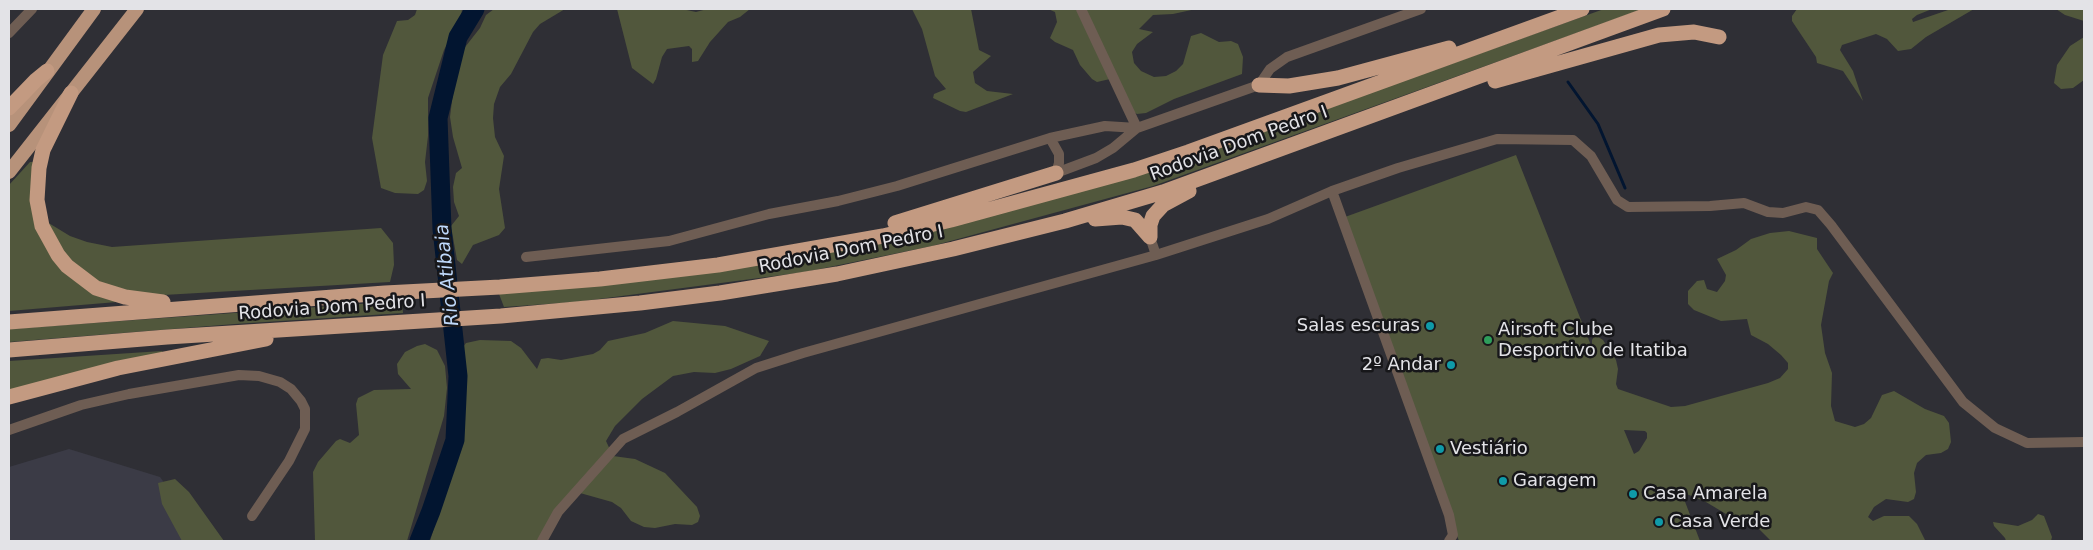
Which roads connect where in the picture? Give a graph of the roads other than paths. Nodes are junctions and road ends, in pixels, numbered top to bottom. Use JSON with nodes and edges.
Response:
{"nodes":[{"id":1,"x":32,"y":9,"type":"edge"},
{"id":2,"x":94,"y":9,"type":"edge"},
{"id":3,"x":137,"y":9,"type":"edge"},
{"id":4,"x":1081,"y":9,"type":"edge"},
{"id":5,"x":1421,"y":9,"type":"edge"},
{"id":6,"x":1582,"y":9,"type":"edge"},
{"id":7,"x":1663,"y":9,"type":"edge"},
{"id":8,"x":1556,"y":18,"type":"junction"},
{"id":9,"x":9,"y":33,"type":"edge"},
{"id":10,"x":1719,"y":37,"type":"dead end"},
{"id":11,"x":47,"y":71,"type":"junction"},
{"id":12,"x":1259,"y":85,"type":"junction"},
{"id":13,"x":71,"y":93,"type":"junction"},
{"id":14,"x":9,"y":108,"type":"edge"},
{"id":15,"x":1376,"y":116,"type":"junction"},
{"id":16,"x":9,"y":125,"type":"edge"},
{"id":17,"x":1137,"y":128,"type":"junction"},
{"id":18,"x":1050,"y":138,"type":"junction"},
{"id":19,"x":1239,"y":164,"type":"junction"},
{"id":20,"x":9,"y":172,"type":"edge"},
{"id":21,"x":1056,"y":173,"type":"junction"},
{"id":22,"x":1332,"y":191,"type":"junction"},
{"id":23,"x":1065,"y":221,"type":"junction"},
{"id":24,"x":1150,"y":237,"type":"junction"},
{"id":25,"x":788,"y":253,"type":"junction"},
{"id":26,"x":1156,"y":255,"type":"junction"},
{"id":27,"x":526,"y":257,"type":"dead end"},
{"id":28,"x":181,"y":308,"type":"junction"},
{"id":29,"x":9,"y":322,"type":"edge"},
{"id":30,"x":301,"y":328,"type":"junction"},
{"id":31,"x":9,"y":350,"type":"edge"},
{"id":32,"x":9,"y":397,"type":"edge"},
{"id":33,"x":9,"y":430,"type":"edge"},
{"id":34,"x":2084,"y":442,"type":"edge"},
{"id":35,"x":252,"y":516,"type":"dead end"},
{"id":36,"x":542,"y":541,"type":"edge"},
{"id":37,"x":1449,"y":541,"type":"edge"}],
"edges":[{"from":1,"to":9,"type":"street"},
{"from":2,"to":11,"type":"highway"},
{"from":3,"to":13,"type":"highway"},
{"from":4,"to":17,"type":"street"},
{"from":5,"to":12,"type":"street"},
{"from":6,"to":8,"type":"highway","name":"Rodovia Dom Pedro I"},
{"from":7,"to":15,"type":"highway","name":"Rodovia Dom Pedro I"},
{"from":8,"to":12,"type":"highway"},
{"from":8,"to":25,"type":"highway","name":"Rodovia Dom Pedro I"},
{"from":10,"to":15,"type":"highway"},
{"from":11,"to":14,"type":"highway"},
{"from":11,"to":16,"type":"highway"},
{"from":12,"to":17,"type":"street"},
{"from":13,"to":20,"type":"highway"},
{"from":13,"to":28,"type":"highway"},
{"from":15,"to":19,"type":"highway","name":"Rodovia Dom Pedro I"},
{"from":17,"to":18,"type":"street"},
{"from":17,"to":21,"type":"street"},
{"from":18,"to":21,"type":"street"},
{"from":18,"to":27,"type":"street"},
{"from":19,"to":23,"type":"highway","name":"Rodovia Dom Pedro I"},
{"from":19,"to":24,"type":"highway"},
{"from":21,"to":25,"type":"highway"},
{"from":22,"to":26,"type":"street"},
{"from":22,"to":34,"type":"street"},
{"from":22,"to":37,"type":"street"},
{"from":23,"to":24,"type":"highway"},
{"from":23,"to":30,"type":"highway","name":"Rodovia Dom Pedro I"},
{"from":24,"to":26,"type":"street"},
{"from":25,"to":28,"type":"highway","name":"Rodovia Dom Pedro I"},
{"from":26,"to":36,"type":"street"},
{"from":28,"to":29,"type":"highway","name":"Rodovia Dom Pedro I"},
{"from":30,"to":31,"type":"highway","name":"Rodovia Dom Pedro I"},
{"from":30,"to":32,"type":"highway"},
{"from":33,"to":35,"type":"street"}]}
